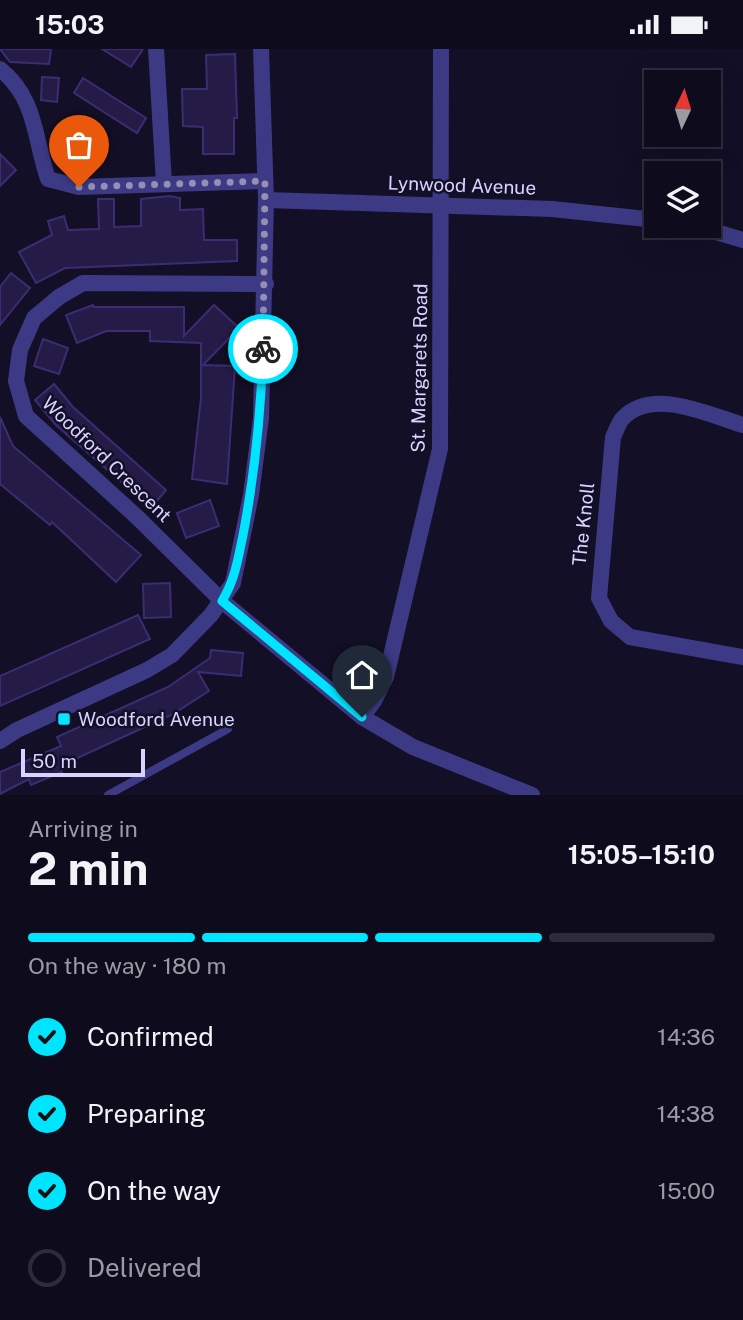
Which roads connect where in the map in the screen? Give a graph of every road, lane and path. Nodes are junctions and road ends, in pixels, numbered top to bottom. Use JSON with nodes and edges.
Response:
{"nodes":[{"id":1,"x":156,"y":49,"type":"edge"},
{"id":2,"x":261,"y":49,"type":"edge"},
{"id":3,"x":441,"y":49,"type":"edge"},
{"id":4,"x":0,"y":69,"type":"edge"},
{"id":5,"x":265,"y":181,"type":"junction"},
{"id":6,"x":164,"y":183,"type":"junction"},
{"id":7,"x":266,"y":200,"type":"junction"},
{"id":8,"x":443,"y":204,"type":"junction"},
{"id":9,"x":644,"y":219,"type":"edge"},
{"id":10,"x":721,"y":233,"type":"edge"},
{"id":11,"x":743,"y":240,"type":"edge"},
{"id":12,"x":266,"y":284,"type":"junction"},
{"id":13,"x":743,"y":425,"type":"edge"},
{"id":14,"x":222,"y":601,"type":"junction"},
{"id":15,"x":743,"y":657,"type":"edge"},
{"id":16,"x":362,"y":717,"type":"junction"},
{"id":17,"x":228,"y":729,"type":"dead end"},
{"id":18,"x":0,"y":741,"type":"edge"},
{"id":19,"x":108,"y":795,"type":"edge"},
{"id":20,"x":532,"y":795,"type":"edge"}],
"edges":[{"from":1,"to":6,"type":"street"},
{"from":2,"to":5,"type":"street"},
{"from":3,"to":8,"type":"street","name":"St. Margarets Road"},
{"from":4,"to":6,"type":"street"},
{"from":5,"to":6,"type":"street"},
{"from":5,"to":7,"type":"street"},
{"from":7,"to":8,"type":"street","name":"Lynwood Avenue"},
{"from":7,"to":12,"type":"street"},
{"from":8,"to":9,"type":"street","name":"Lynwood Avenue"},
{"from":8,"to":16,"type":"street","name":"St. Margarets Road"},
{"from":10,"to":11,"type":"street"},
{"from":12,"to":14,"type":"street"},
{"from":12,"to":14,"type":"street","name":"Woodford Crescent"},
{"from":13,"to":15,"type":"street","name":"The Knoll"},
{"from":14,"to":16,"type":"street"},
{"from":14,"to":18,"type":"street"},
{"from":16,"to":20,"type":"street"},
{"from":17,"to":19,"type":"lane"}]}
